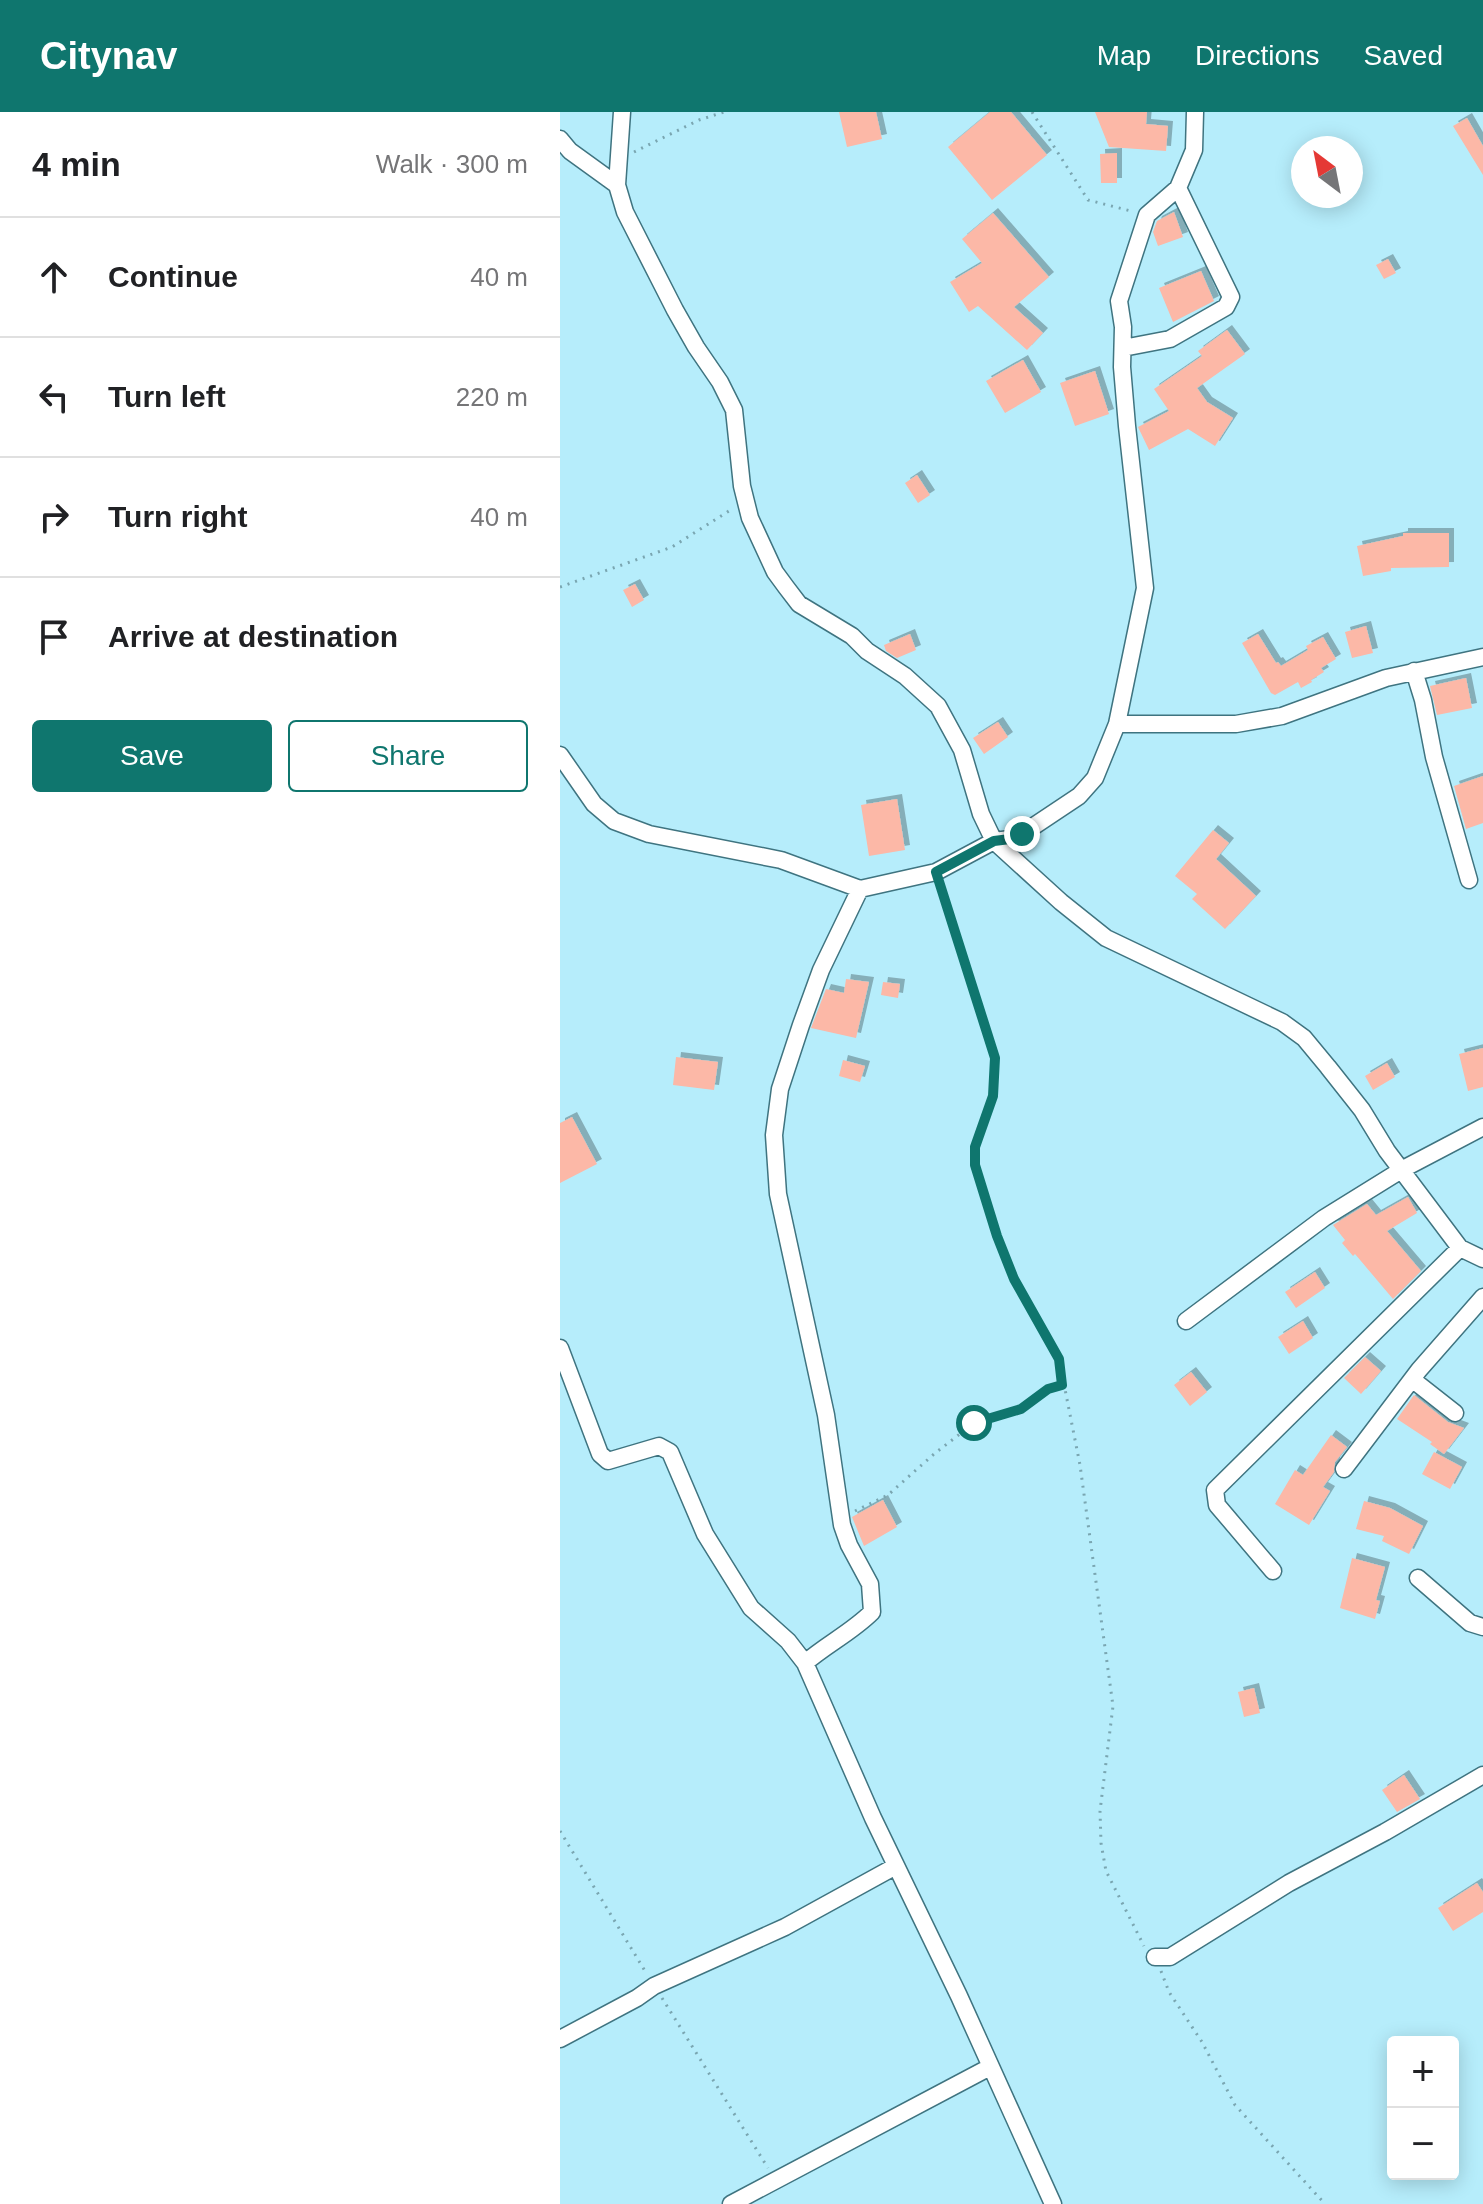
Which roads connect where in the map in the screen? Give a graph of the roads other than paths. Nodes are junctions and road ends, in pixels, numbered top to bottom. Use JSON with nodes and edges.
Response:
{"nodes":[{"id":1,"x":622,"y":112,"type":"edge"},
{"id":2,"x":1195,"y":112,"type":"edge"},
{"id":3,"x":560,"y":139,"type":"edge"},
{"id":4,"x":617,"y":185,"type":"junction"},
{"id":5,"x":1178,"y":188,"type":"junction"},
{"id":6,"x":1123,"y":348,"type":"junction"},
{"id":7,"x":1483,"y":657,"type":"edge"},
{"id":8,"x":1414,"y":671,"type":"junction"},
{"id":9,"x":1117,"y":724,"type":"junction"},
{"id":10,"x":560,"y":755,"type":"edge"},
{"id":11,"x":994,"y":841,"type":"junction"},
{"id":12,"x":1469,"y":880,"type":"dead end"},
{"id":13,"x":860,"y":889,"type":"junction"},
{"id":14,"x":1483,"y":1127,"type":"edge"},
{"id":15,"x":1403,"y":1169,"type":"junction"},
{"id":16,"x":1460,"y":1248,"type":"junction"},
{"id":17,"x":1483,"y":1259,"type":"edge"},
{"id":18,"x":1483,"y":1297,"type":"edge"},
{"id":19,"x":1186,"y":1321,"type":"dead end"},
{"id":20,"x":560,"y":1348,"type":"edge"},
{"id":21,"x":1413,"y":1380,"type":"junction"},
{"id":22,"x":1455,"y":1413,"type":"dead end"},
{"id":23,"x":1344,"y":1469,"type":"dead end"},
{"id":24,"x":1273,"y":1571,"type":"dead end"},
{"id":25,"x":1418,"y":1578,"type":"dead end"},
{"id":26,"x":1483,"y":1627,"type":"edge"},
{"id":27,"x":805,"y":1663,"type":"junction"},
{"id":28,"x":1483,"y":1775,"type":"edge"},
{"id":29,"x":896,"y":1866,"type":"junction"},
{"id":30,"x":1155,"y":1957,"type":"road end"},
{"id":31,"x":560,"y":2039,"type":"edge"},
{"id":32,"x":990,"y":2067,"type":"junction"},
{"id":33,"x":731,"y":2204,"type":"edge"},
{"id":34,"x":1053,"y":2204,"type":"edge"}],
"edges":[{"from":1,"to":4,"type":"street"},
{"from":2,"to":5,"type":"street"},
{"from":3,"to":4,"type":"street"},
{"from":4,"to":11,"type":"street"},
{"from":5,"to":6,"type":"street"},
{"from":5,"to":6,"type":"street"},
{"from":6,"to":9,"type":"street"},
{"from":7,"to":8,"type":"street"},
{"from":8,"to":9,"type":"street"},
{"from":8,"to":12,"type":"street"},
{"from":9,"to":11,"type":"street"},
{"from":10,"to":13,"type":"street"},
{"from":11,"to":13,"type":"street"},
{"from":11,"to":15,"type":"street"},
{"from":13,"to":27,"type":"street"},
{"from":14,"to":15,"type":"street"},
{"from":15,"to":16,"type":"street"},
{"from":15,"to":19,"type":"street"},
{"from":16,"to":17,"type":"street"},
{"from":16,"to":24,"type":"street"},
{"from":18,"to":21,"type":"street"},
{"from":20,"to":27,"type":"street"},
{"from":21,"to":22,"type":"street"},
{"from":21,"to":23,"type":"street"},
{"from":25,"to":26,"type":"street"},
{"from":27,"to":29,"type":"street"},
{"from":28,"to":30,"type":"street"},
{"from":29,"to":31,"type":"street"},
{"from":29,"to":32,"type":"street"},
{"from":32,"to":33,"type":"street"},
{"from":32,"to":34,"type":"street"}]}
